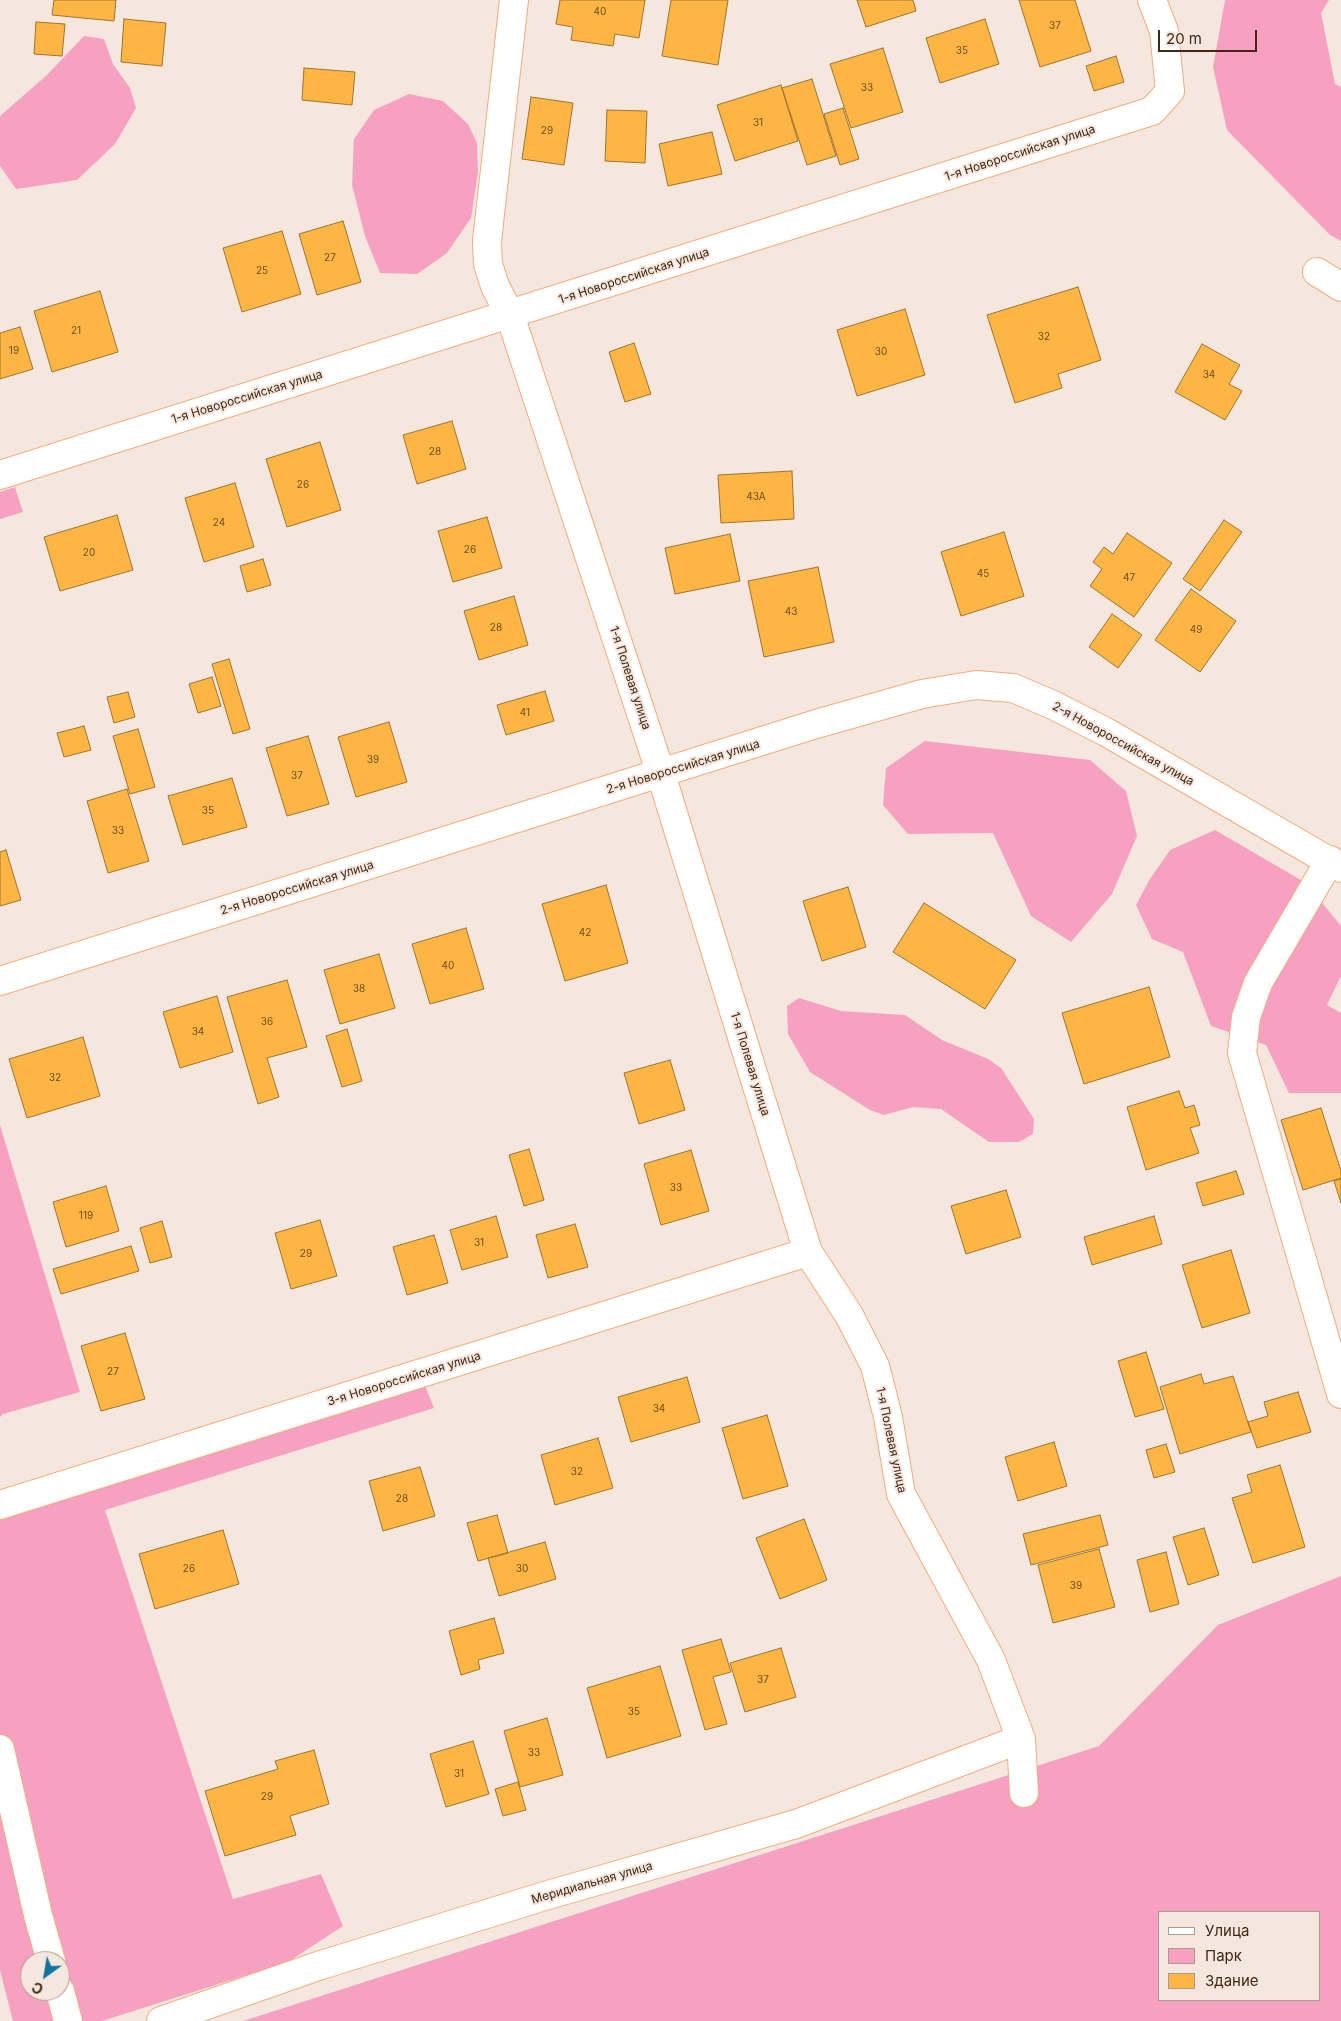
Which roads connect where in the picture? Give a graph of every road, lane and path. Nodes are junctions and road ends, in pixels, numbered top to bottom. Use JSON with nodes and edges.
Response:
{"nodes":[{"id":1,"x":514,"y":0,"type":"edge"},
{"id":2,"x":1152,"y":0,"type":"edge"},
{"id":3,"x":1317,"y":272,"type":"dead end"},
{"id":4,"x":1341,"y":287,"type":"edge"},
{"id":5,"x":510,"y":315,"type":"junction"},
{"id":6,"x":0,"y":475,"type":"edge"},
{"id":7,"x":661,"y":774,"type":"junction"},
{"id":8,"x":1336,"y":864,"type":"edge"},
{"id":9,"x":0,"y":981,"type":"edge"},
{"id":10,"x":808,"y":1252,"type":"junction"},
{"id":11,"x":1341,"y":1394,"type":"edge"},
{"id":12,"x":0,"y":1506,"type":"edge"},
{"id":13,"x":1021,"y":1738,"type":"junction"},
{"id":14,"x":0,"y":1749,"type":"edge"},
{"id":15,"x":1024,"y":1793,"type":"dead end"},
{"id":16,"x":49,"y":1951,"type":"edge"},
{"id":17,"x":63,"y":2001,"type":"edge"},
{"id":18,"x":68,"y":2021,"type":"edge"},
{"id":19,"x":161,"y":2021,"type":"edge"}],
"edges":[{"from":1,"to":5,"type":"street","name":"1-я Полевая улица"},
{"from":2,"to":5,"type":"street","name":"1-я Новороссийская улица"},
{"from":3,"to":4,"type":"street"},
{"from":5,"to":6,"type":"street","name":"1-я Новороссийская улица"},
{"from":5,"to":7,"type":"street","name":"1-я Полевая улица"},
{"from":7,"to":8,"type":"street","name":"2-я Новороссийская улица"},
{"from":7,"to":9,"type":"street","name":"2-я Новороссийская улица"},
{"from":7,"to":10,"type":"street","name":"1-я Полевая улица"},
{"from":8,"to":11,"type":"street"},
{"from":10,"to":12,"type":"street","name":"3-я Новороссийская улица"},
{"from":10,"to":13,"type":"street","name":"1-я Полевая улица"},
{"from":13,"to":15,"type":"street","name":"1-я Полевая улица"},
{"from":13,"to":19,"type":"street","name":"Меридиальная улица"},
{"from":14,"to":16,"type":"street"},
{"from":17,"to":18,"type":"street"}]}
